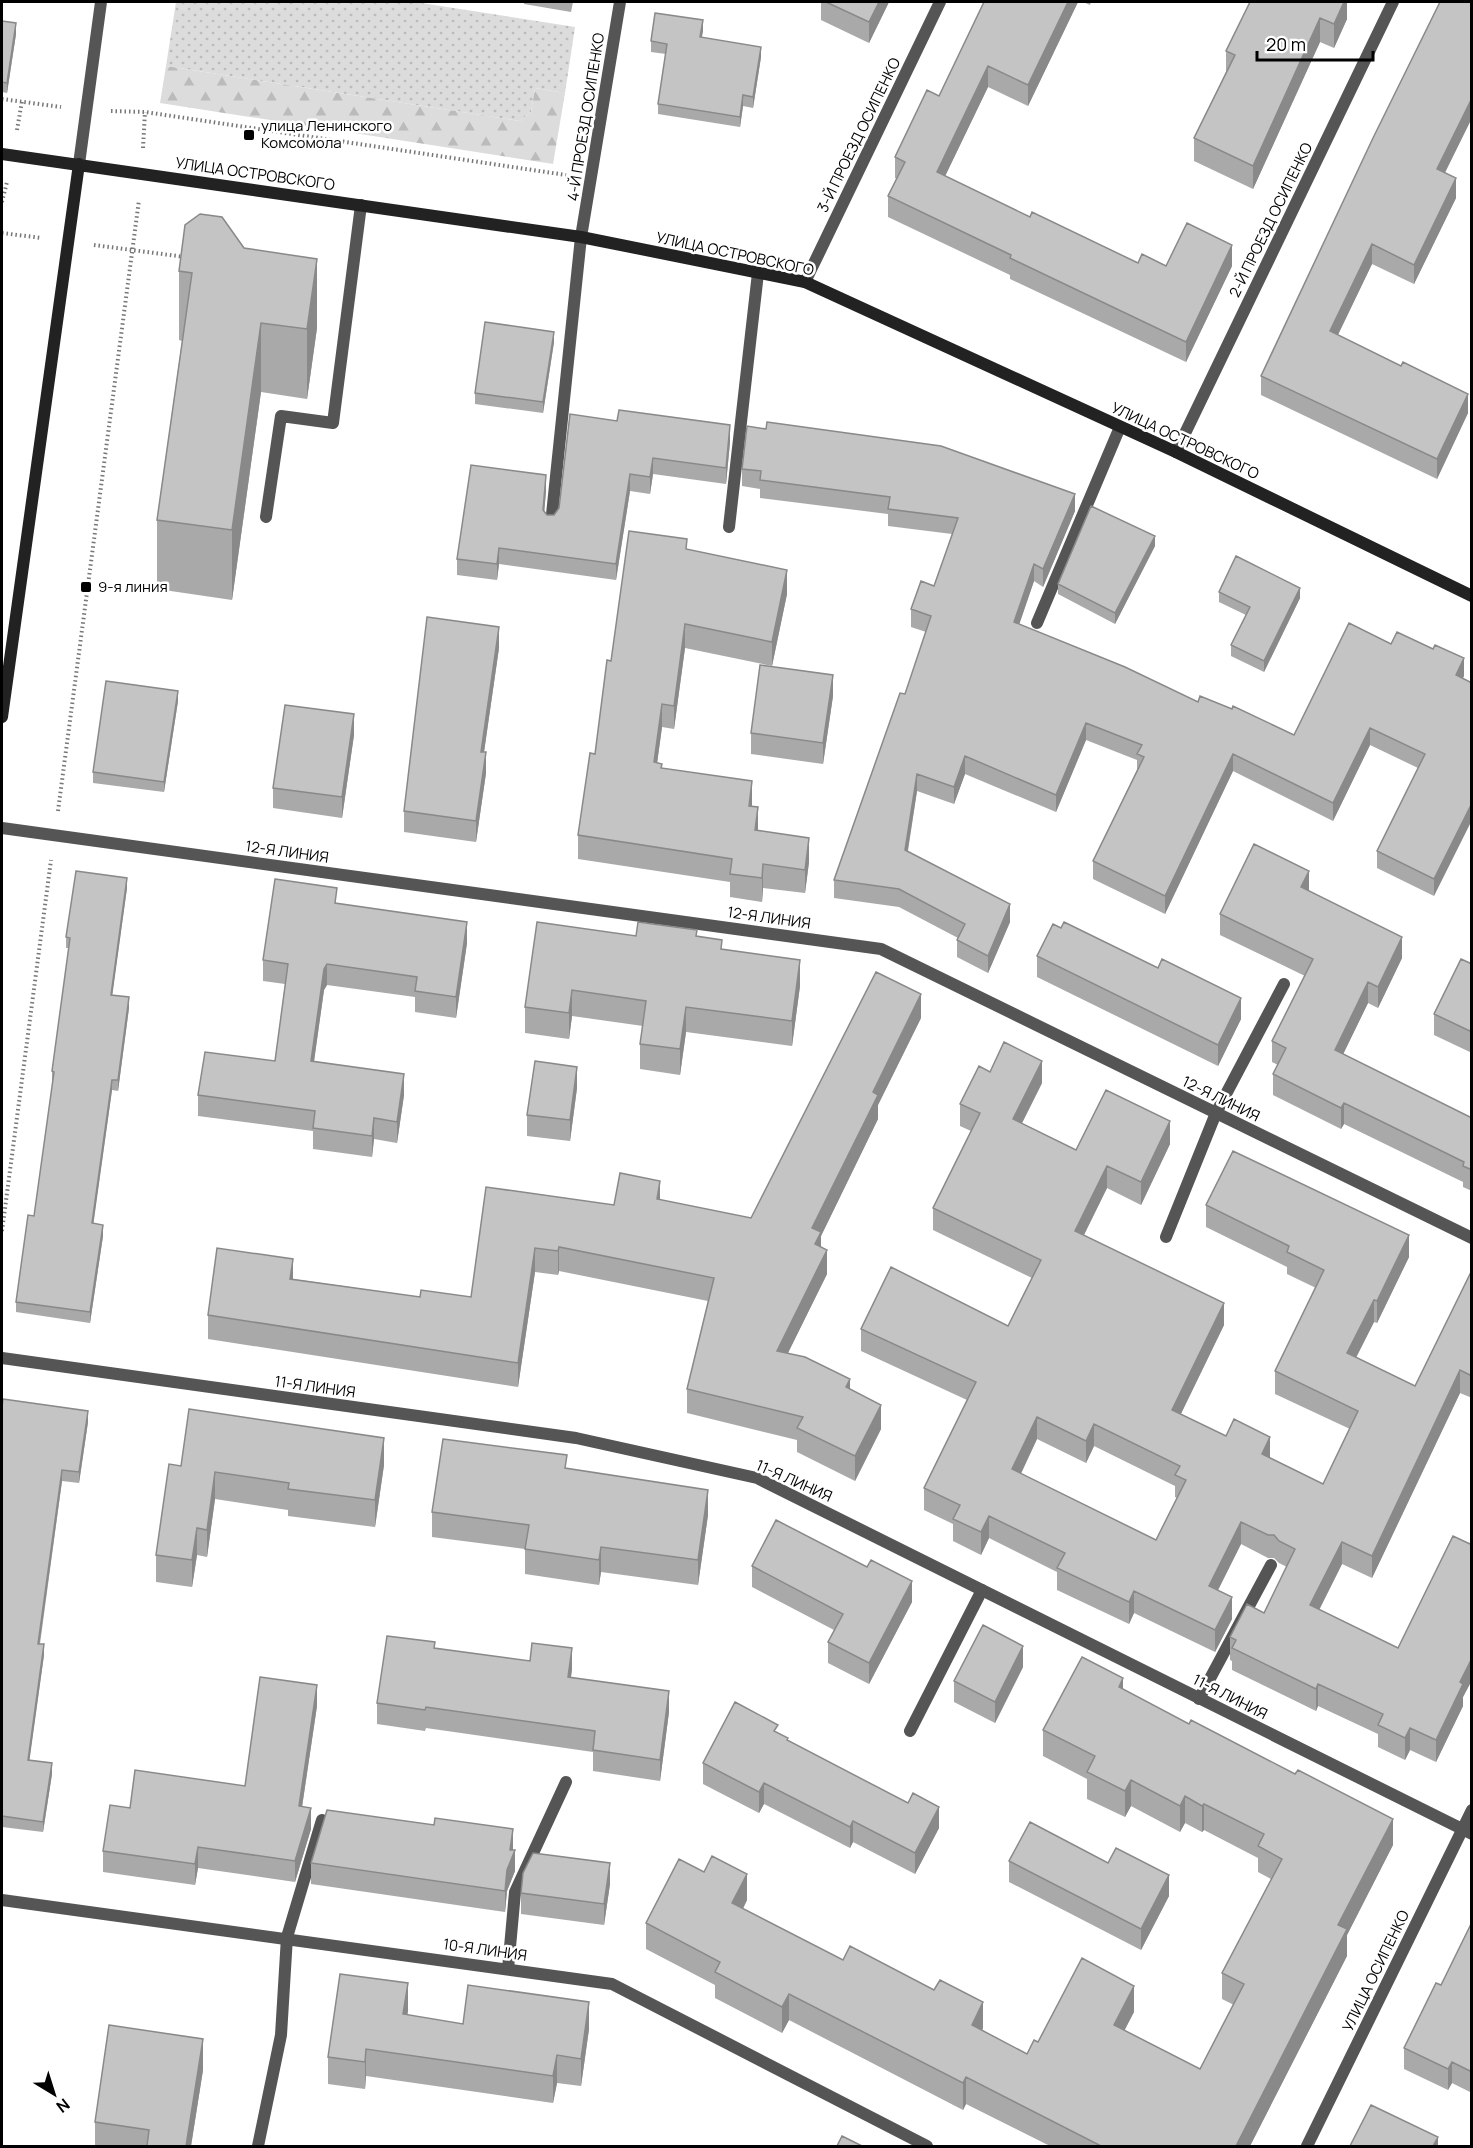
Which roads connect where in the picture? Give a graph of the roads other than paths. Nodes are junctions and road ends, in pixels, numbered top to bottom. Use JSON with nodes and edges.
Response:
{"nodes":[{"id":1,"x":100,"y":2,"type":"edge"},
{"id":2,"x":620,"y":2,"type":"edge"},
{"id":3,"x":940,"y":2,"type":"edge"},
{"id":4,"x":1393,"y":2,"type":"edge"},
{"id":5,"x":2,"y":154,"type":"edge"},
{"id":6,"x":79,"y":164,"type":"junction"},
{"id":7,"x":361,"y":205,"type":"junction"},
{"id":8,"x":581,"y":237,"type":"junction"},
{"id":9,"x":758,"y":273,"type":"junction"},
{"id":10,"x":805,"y":282,"type":"junction"},
{"id":11,"x":1120,"y":427,"type":"junction"},
{"id":12,"x":1176,"y":452,"type":"junction"},
{"id":13,"x":266,"y":518,"type":"dead end"},
{"id":14,"x":551,"y":524,"type":"edge"},
{"id":15,"x":729,"y":528,"type":"dead end"},
{"id":16,"x":1472,"y":596,"type":"edge"},
{"id":17,"x":1037,"y":623,"type":"dead end"},
{"id":18,"x":2,"y":717,"type":"edge"},
{"id":19,"x":2,"y":828,"type":"edge"},
{"id":20,"x":1284,"y":984,"type":"dead end"},
{"id":21,"x":1216,"y":1113,"type":"junction"},
{"id":22,"x":1166,"y":1237,"type":"dead end"},
{"id":23,"x":1472,"y":1238,"type":"edge"},
{"id":24,"x":2,"y":1359,"type":"edge"},
{"id":25,"x":1271,"y":1565,"type":"dead end"},
{"id":26,"x":982,"y":1590,"type":"junction"},
{"id":27,"x":1199,"y":1699,"type":"junction"},
{"id":28,"x":910,"y":1731,"type":"dead end"},
{"id":29,"x":566,"y":1782,"type":"dead end"},
{"id":30,"x":1472,"y":1810,"type":"edge"},
{"id":31,"x":322,"y":1820,"type":"edge"},
{"id":32,"x":1467,"y":1832,"type":"edge"},
{"id":33,"x":2,"y":1900,"type":"edge"},
{"id":34,"x":287,"y":1937,"type":"junction"},
{"id":35,"x":508,"y":1969,"type":"junction"},
{"id":36,"x":258,"y":2146,"type":"edge"},
{"id":37,"x":927,"y":2146,"type":"edge"},
{"id":38,"x":1307,"y":2146,"type":"edge"}],
"edges":[{"from":1,"to":6,"type":"street"},
{"from":2,"to":8,"type":"street","name":"4-Й ПРОЕЗД ОСИПЕНКО"},
{"from":3,"to":10,"type":"street","name":"3-Й ПРОЕЗД ОСИПЕНКО"},
{"from":4,"to":12,"type":"street","name":"2-Й ПРОЕЗД ОСИПЕНКО"},
{"from":5,"to":6,"type":"street","name":"УЛИЦА ОСТРОВСКОГО"},
{"from":6,"to":7,"type":"street","name":"УЛИЦА ОСТРОВСКОГО"},
{"from":6,"to":18,"type":"street"},
{"from":7,"to":8,"type":"street","name":"УЛИЦА ОСТРОВСКОГО"},
{"from":7,"to":13,"type":"street"},
{"from":8,"to":9,"type":"street","name":"УЛИЦА ОСТРОВСКОГО"},
{"from":8,"to":14,"type":"street","name":"4-Й ПРОЕЗД ОСИПЕНКО"},
{"from":9,"to":10,"type":"street","name":"УЛИЦА ОСТРОВСКОГО"},
{"from":9,"to":15,"type":"street"},
{"from":10,"to":11,"type":"street","name":"УЛИЦА ОСТРОВСКОГО"},
{"from":11,"to":12,"type":"street","name":"УЛИЦА ОСТРОВСКОГО"},
{"from":11,"to":17,"type":"street"},
{"from":12,"to":16,"type":"street","name":"УЛИЦА ОСТРОВСКОГО"},
{"from":19,"to":21,"type":"street","name":"12-Я ЛИНИЯ"},
{"from":20,"to":21,"type":"street"},
{"from":21,"to":22,"type":"street"},
{"from":21,"to":23,"type":"street","name":"12-Я ЛИНИЯ"},
{"from":24,"to":26,"type":"street","name":"11-Я ЛИНИЯ"},
{"from":25,"to":27,"type":"street"},
{"from":26,"to":27,"type":"street","name":"11-Я ЛИНИЯ"},
{"from":26,"to":28,"type":"street"},
{"from":27,"to":32,"type":"street","name":"11-Я ЛИНИЯ"},
{"from":29,"to":35,"type":"street"},
{"from":30,"to":32,"type":"street","name":"УЛИЦА ОСИПЕНКО"},
{"from":31,"to":34,"type":"street"},
{"from":32,"to":38,"type":"street","name":"УЛИЦА ОСИПЕНКО"},
{"from":33,"to":34,"type":"street","name":"10-Я ЛИНИЯ"},
{"from":34,"to":35,"type":"street","name":"10-Я ЛИНИЯ"},
{"from":34,"to":36,"type":"street"},
{"from":35,"to":37,"type":"street","name":"10-Я ЛИНИЯ"}]}
